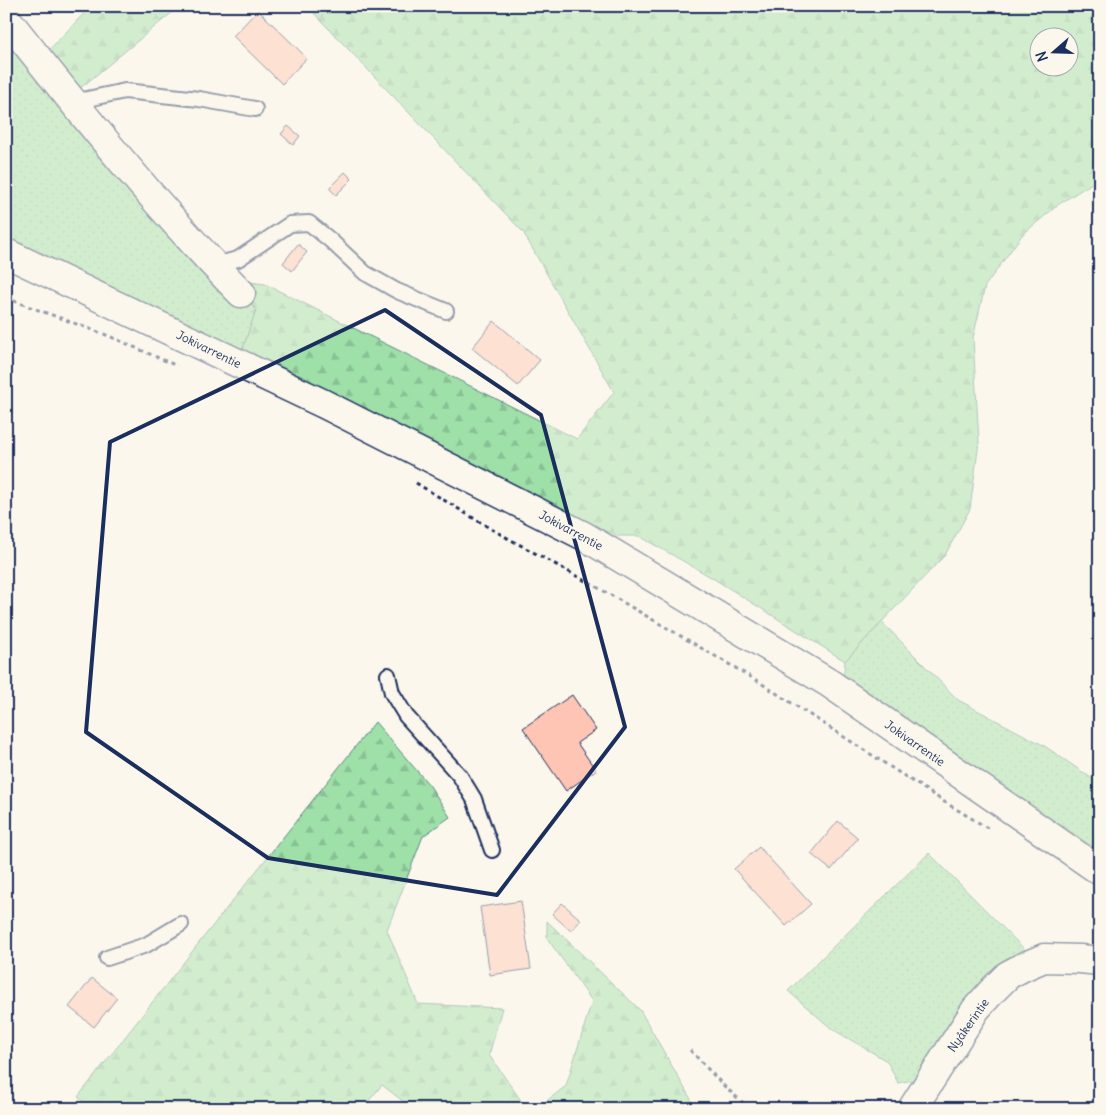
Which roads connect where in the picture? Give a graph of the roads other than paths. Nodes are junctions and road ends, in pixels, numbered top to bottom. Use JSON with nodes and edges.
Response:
{"nodes":[{"id":1,"x":6,"y":18,"type":"edge"},
{"id":2,"x":73,"y":102,"type":"junction"},
{"id":3,"x":255,"y":108,"type":"dead end"},
{"id":4,"x":6,"y":253,"type":"edge"},
{"id":5,"x":214,"y":265,"type":"junction"},
{"id":6,"x":241,"y":293,"type":"dead end"},
{"id":7,"x":446,"y":311,"type":"dead end"},
{"id":8,"x":388,"y":675,"type":"dead end"},
{"id":9,"x":492,"y":850,"type":"dead end"},
{"id":10,"x":1100,"y":872,"type":"edge"},
{"id":11,"x":181,"y":924,"type":"dead end"},
{"id":12,"x":106,"y":958,"type":"dead end"},
{"id":13,"x":1100,"y":961,"type":"edge"},
{"id":14,"x":912,"y":1109,"type":"edge"}],
"edges":[{"from":1,"to":2,"type":"street"},
{"from":2,"to":3,"type":"lane"},
{"from":2,"to":5,"type":"street"},
{"from":4,"to":10,"type":"street","name":"Jokivarrentie"},
{"from":5,"to":6,"type":"street"},
{"from":5,"to":7,"type":"lane"},
{"from":8,"to":9,"type":"lane"},
{"from":11,"to":12,"type":"lane"},
{"from":13,"to":14,"type":"street","name":"Nyåkerintie"}]}
